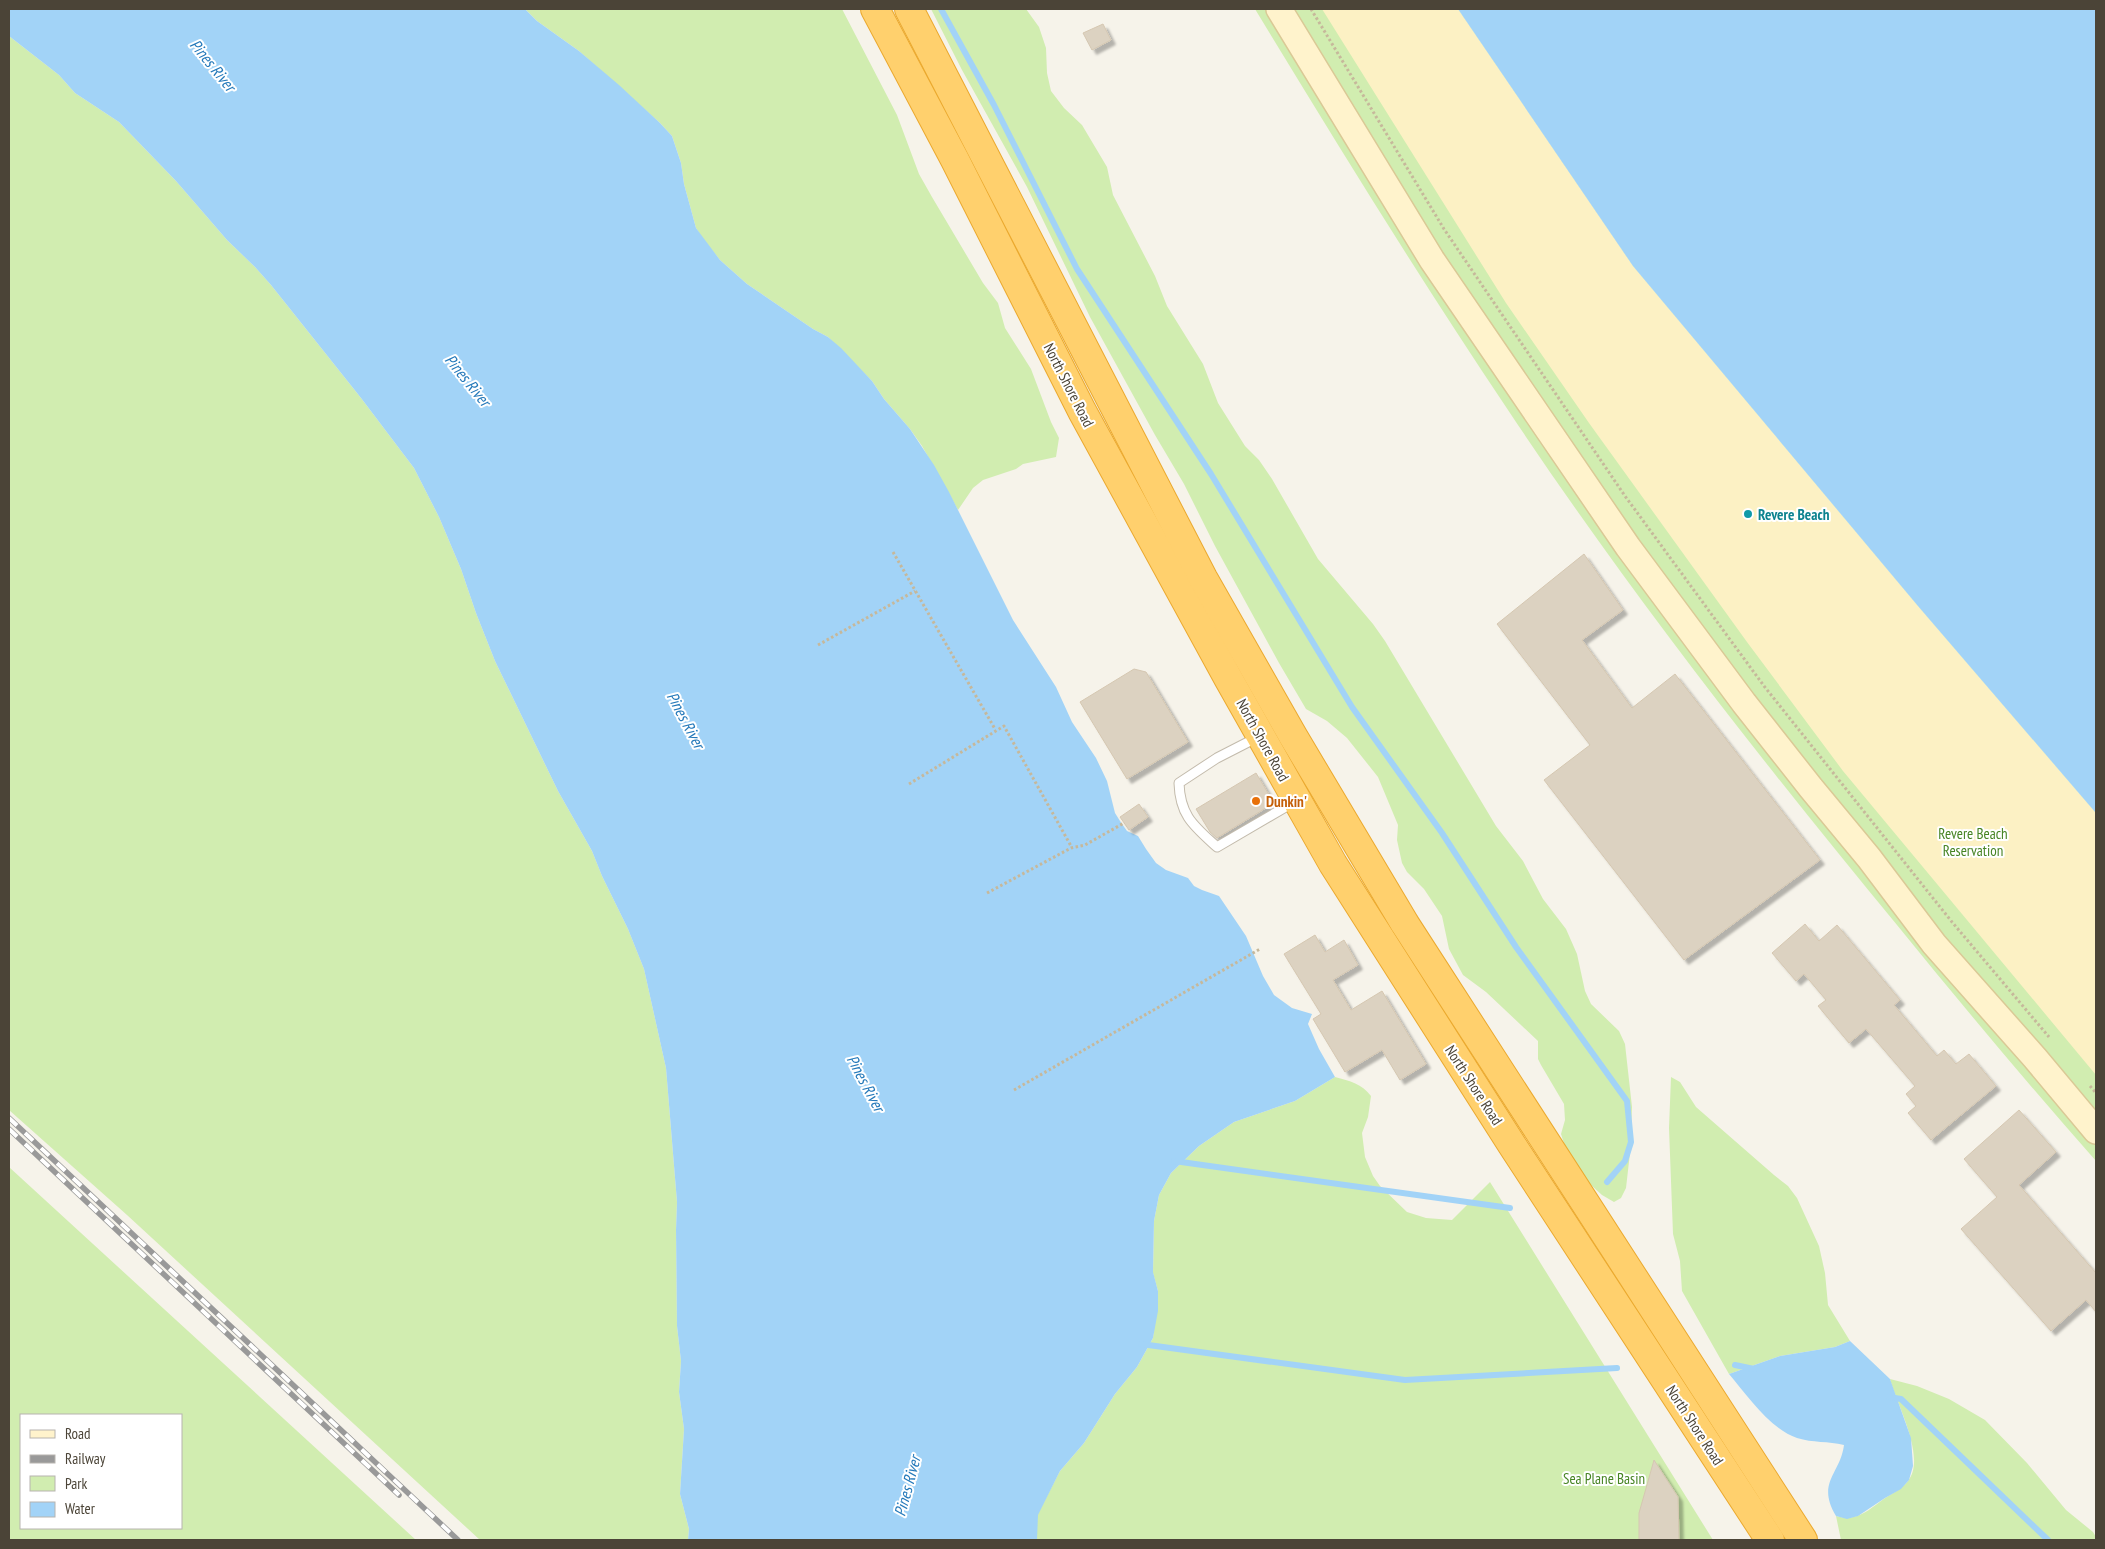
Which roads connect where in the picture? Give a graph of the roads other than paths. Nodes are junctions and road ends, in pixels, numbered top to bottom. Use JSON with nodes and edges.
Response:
{"nodes":[{"id":1,"x":875,"y":9,"type":"edge"},
{"id":2,"x":909,"y":9,"type":"edge"},
{"id":3,"x":1279,"y":9,"type":"edge"},
{"id":4,"x":1261,"y":736,"type":"junction"},
{"id":5,"x":1297,"y":800,"type":"junction"},
{"id":6,"x":2096,"y":1131,"type":"edge"},
{"id":7,"x":1770,"y":1540,"type":"edge"},
{"id":8,"x":1803,"y":1540,"type":"edge"}],
"edges":[{"from":1,"to":4,"type":"highway","name":"North Shore Road"},
{"from":2,"to":8,"type":"highway","name":"North Shore Road"},
{"from":3,"to":6,"type":"main road"},
{"from":4,"to":5,"type":"highway","name":"North Shore Road"},
{"from":4,"to":5,"type":"lane"},
{"from":5,"to":7,"type":"highway","name":"North Shore Road"}]}
